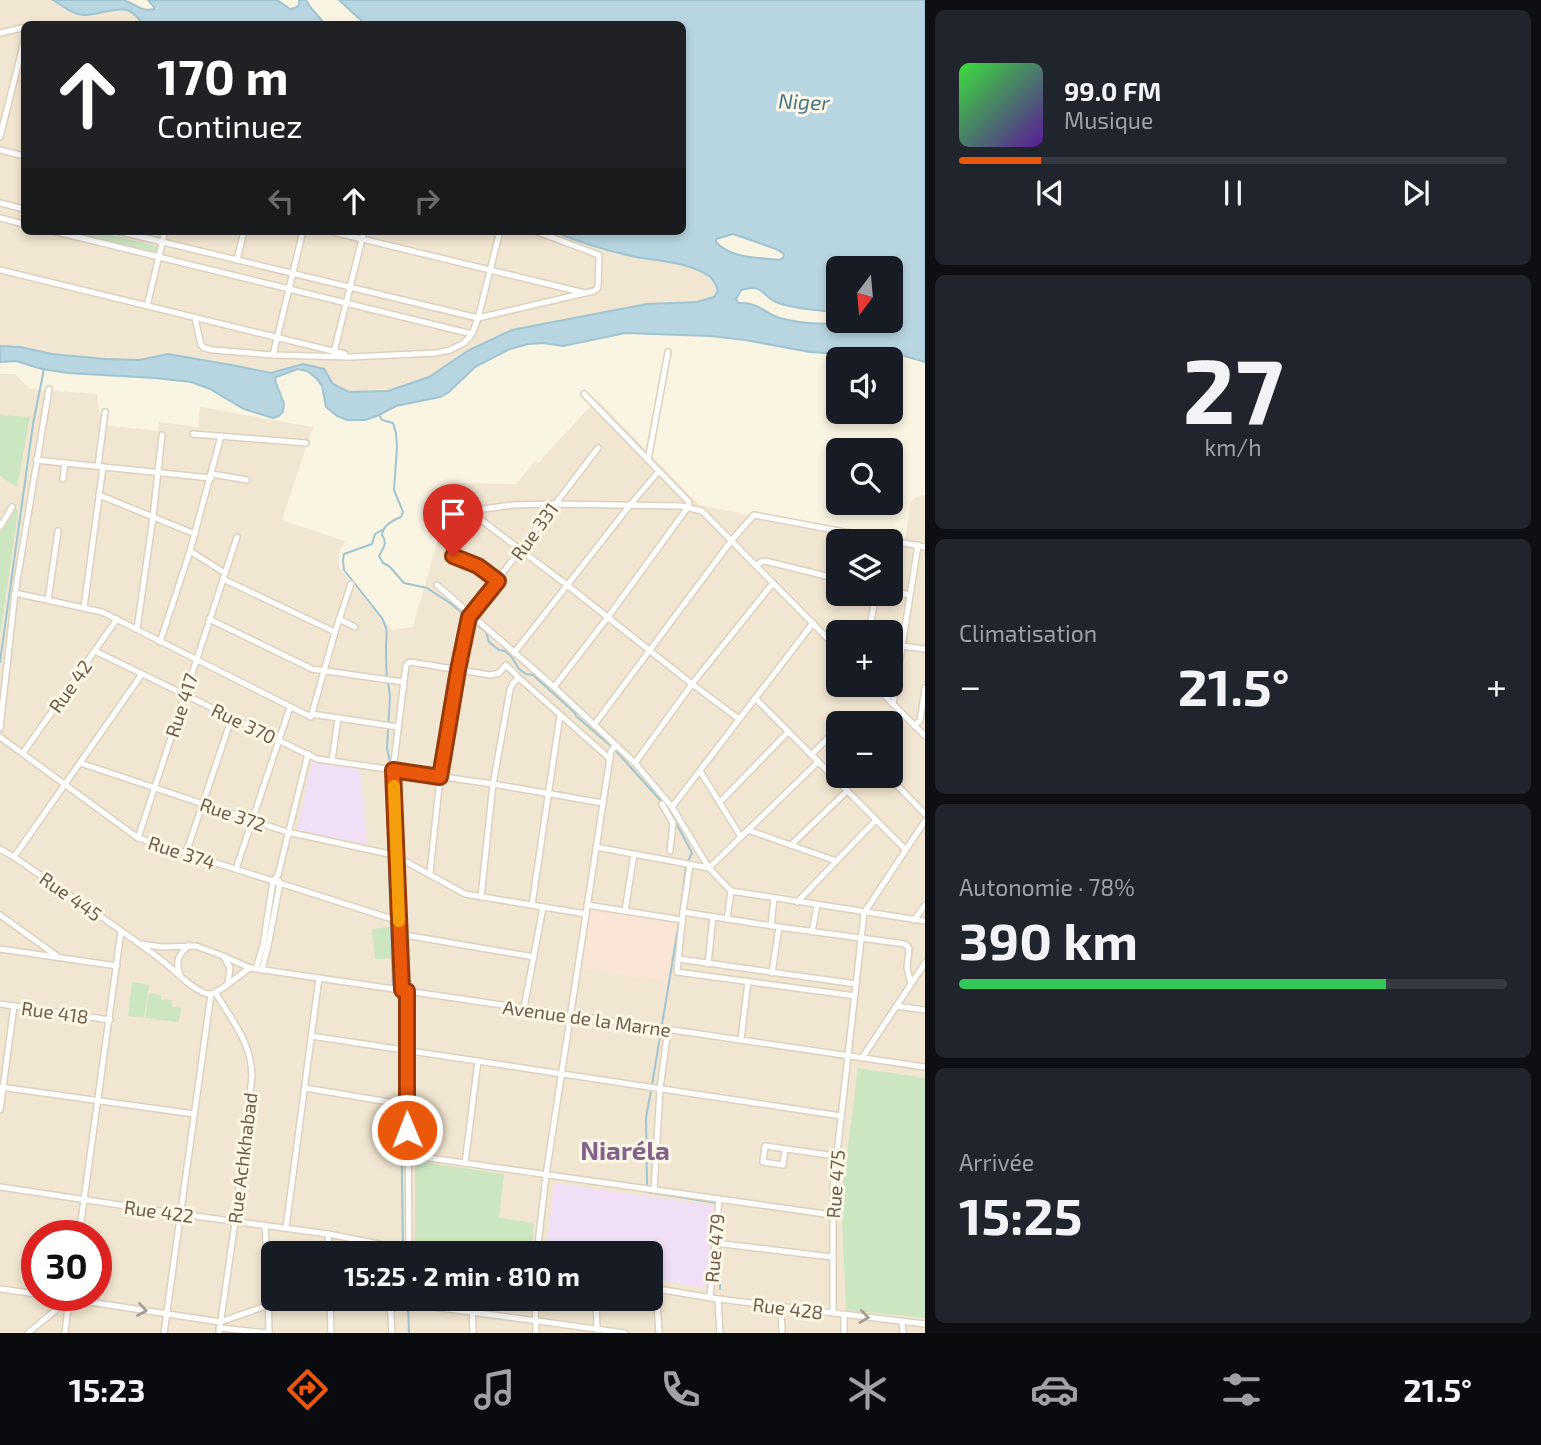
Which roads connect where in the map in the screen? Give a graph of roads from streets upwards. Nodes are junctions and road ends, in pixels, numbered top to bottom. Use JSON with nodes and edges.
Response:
{"nodes":[{"id":1,"x":21,"y":28,"type":"edge"},
{"id":2,"x":0,"y":33,"type":"edge"},
{"id":3,"x":21,"y":53,"type":"edge"},
{"id":4,"x":0,"y":137,"type":"edge"},
{"id":5,"x":0,"y":150,"type":"edge"},
{"id":6,"x":21,"y":155,"type":"edge"},
{"id":7,"x":0,"y":203,"type":"edge"},
{"id":8,"x":21,"y":208,"type":"edge"},
{"id":9,"x":0,"y":218,"type":"edge"},
{"id":10,"x":21,"y":223,"type":"edge"},
{"id":11,"x":69,"y":235,"type":"edge"},
{"id":12,"x":133,"y":235,"type":"edge"},
{"id":13,"x":164,"y":235,"type":"edge"},
{"id":14,"x":243,"y":235,"type":"edge"},
{"id":15,"x":302,"y":235,"type":"edge"},
{"id":16,"x":346,"y":235,"type":"edge"},
{"id":17,"x":363,"y":235,"type":"edge"},
{"id":18,"x":499,"y":235,"type":"edge"},
{"id":19,"x":546,"y":235,"type":"edge"},
{"id":20,"x":362,"y":239,"type":"junction"},
{"id":21,"x":162,"y":242,"type":"junction"},
{"id":22,"x":158,"y":257,"type":"junction"},
{"id":23,"x":237,"y":260,"type":"junction"},
{"id":24,"x":491,"y":269,"type":"junction"},
{"id":25,"x":0,"y":270,"type":"edge"},
{"id":26,"x":293,"y":273,"type":"junction"},
{"id":27,"x":350,"y":287,"type":"junction"},
{"id":28,"x":289,"y":289,"type":"junction"},
{"id":29,"x":585,"y":293,"type":"junction"},
{"id":30,"x":346,"y":303,"type":"junction"},
{"id":31,"x":147,"y":306,"type":"junction"},
{"id":32,"x":195,"y":318,"type":"junction"},
{"id":33,"x":478,"y":318,"type":"junction"},
{"id":34,"x":472,"y":334,"type":"junction"},
{"id":35,"x":277,"y":338,"type":"junction"},
{"id":36,"x":334,"y":352,"type":"junction"},
{"id":37,"x":668,"y":352,"type":"dead end"},
{"id":38,"x":273,"y":355,"type":"junction"},
{"id":39,"x":355,"y":356,"type":"junction"},
{"id":40,"x":49,"y":388,"type":"dead end"},
{"id":41,"x":584,"y":394,"type":"dead end"},
{"id":42,"x":105,"y":412,"type":"dead end"},
{"id":43,"x":193,"y":434,"type":"dead end"},
{"id":44,"x":162,"y":435,"type":"dead end"},
{"id":45,"x":220,"y":436,"type":"junction"},
{"id":46,"x":306,"y":443,"type":"dead end"},
{"id":47,"x":598,"y":448,"type":"dead end"},
{"id":48,"x":36,"y":460,"type":"junction"},
{"id":49,"x":648,"y":460,"type":"junction"},
{"id":50,"x":65,"y":463,"type":"junction"},
{"id":51,"x":101,"y":466,"type":"junction"},
{"id":52,"x":659,"y":471,"type":"junction"},
{"id":53,"x":158,"y":472,"type":"junction"},
{"id":54,"x":211,"y":476,"type":"junction"},
{"id":55,"x":63,"y":479,"type":"dead end"},
{"id":56,"x":247,"y":480,"type":"dead end"},
{"id":57,"x":99,"y":495,"type":"junction"},
{"id":58,"x":554,"y":504,"type":"junction"},
{"id":59,"x":629,"y":505,"type":"junction"},
{"id":60,"x":12,"y":508,"type":"dead end"},
{"id":61,"x":688,"y":508,"type":"junction"},
{"id":62,"x":153,"y":517,"type":"junction"},
{"id":63,"x":0,"y":527,"type":"edge"},
{"id":64,"x":827,"y":529,"type":"edge"},
{"id":65,"x":58,"y":531,"type":"dead end"},
{"id":66,"x":195,"y":534,"type":"junction"},
{"id":67,"x":237,"y":537,"type":"dead end"},
{"id":68,"x":731,"y":541,"type":"junction"},
{"id":69,"x":903,"y":543,"type":"edge"},
{"id":70,"x":921,"y":546,"type":"edge"},
{"id":71,"x":521,"y":550,"type":"junction"},
{"id":72,"x":190,"y":551,"type":"junction"},
{"id":73,"x":453,"y":556,"type":"dead end"},
{"id":74,"x":757,"y":566,"type":"junction"},
{"id":75,"x":224,"y":576,"type":"junction"},
{"id":76,"x":826,"y":576,"type":"edge"},
{"id":77,"x":498,"y":581,"type":"junction"},
{"id":78,"x":773,"y":583,"type":"junction"},
{"id":79,"x":351,"y":584,"type":"dead end"},
{"id":80,"x":437,"y":585,"type":"dead end"},
{"id":81,"x":567,"y":585,"type":"junction"},
{"id":82,"x":15,"y":593,"type":"junction"},
{"id":83,"x":903,"y":594,"type":"edge"},
{"id":84,"x":910,"y":595,"type":"junction"},
{"id":85,"x":48,"y":600,"type":"junction"},
{"id":86,"x":84,"y":608,"type":"junction"},
{"id":87,"x":608,"y":617,"type":"junction"},
{"id":88,"x":209,"y":618,"type":"junction"},
{"id":89,"x":469,"y":618,"type":"junction"},
{"id":90,"x":339,"y":619,"type":"junction"},
{"id":91,"x":117,"y":620,"type":"junction"},
{"id":92,"x":813,"y":623,"type":"junction"},
{"id":93,"x":355,"y":626,"type":"dead end"},
{"id":94,"x":137,"y":629,"type":"junction"},
{"id":95,"x":335,"y":632,"type":"junction"},
{"id":96,"x":826,"y":637,"type":"edge"},
{"id":97,"x":903,"y":640,"type":"edge"},
{"id":98,"x":160,"y":642,"type":"junction"},
{"id":99,"x":903,"y":646,"type":"edge"},
{"id":100,"x":925,"y":649,"type":"edge"},
{"id":101,"x":649,"y":650,"type":"junction"},
{"id":102,"x":95,"y":651,"type":"junction"},
{"id":103,"x":515,"y":654,"type":"junction"},
{"id":104,"x":196,"y":659,"type":"junction"},
{"id":105,"x":506,"y":665,"type":"junction"},
{"id":106,"x":458,"y":670,"type":"junction"},
{"id":107,"x":324,"y":671,"type":"junction"},
{"id":108,"x":142,"y":674,"type":"junction"},
{"id":109,"x":519,"y":678,"type":"junction"},
{"id":110,"x":403,"y":682,"type":"junction"},
{"id":111,"x":692,"y":684,"type":"junction"},
{"id":112,"x":554,"y":687,"type":"junction"},
{"id":113,"x":925,"y":688,"type":"edge"},
{"id":114,"x":185,"y":695,"type":"junction"},
{"id":115,"x":886,"y":697,"type":"edge"},
{"id":116,"x":894,"y":697,"type":"edge"},
{"id":117,"x":755,"y":698,"type":"junction"},
{"id":118,"x":893,"y":704,"type":"junction"},
{"id":119,"x":290,"y":707,"type":"junction"},
{"id":120,"x":312,"y":714,"type":"junction"},
{"id":121,"x":560,"y":715,"type":"junction"},
{"id":122,"x":232,"y":718,"type":"junction"},
{"id":123,"x":338,"y":718,"type":"junction"},
{"id":124,"x":739,"y":719,"type":"junction"},
{"id":125,"x":593,"y":725,"type":"junction"},
{"id":126,"x":914,"y":725,"type":"junction"},
{"id":127,"x":398,"y":727,"type":"junction"},
{"id":128,"x":0,"y":728,"type":"edge"},
{"id":129,"x":788,"y":732,"type":"junction"},
{"id":130,"x":925,"y":736,"type":"edge"},
{"id":131,"x":0,"y":737,"type":"edge"},
{"id":132,"x":279,"y":740,"type":"junction"},
{"id":133,"x":826,"y":740,"type":"edge"},
{"id":134,"x":614,"y":748,"type":"junction"},
{"id":135,"x":23,"y":753,"type":"junction"},
{"id":136,"x":307,"y":754,"type":"junction"},
{"id":137,"x":811,"y":755,"type":"junction"},
{"id":138,"x":610,"y":759,"type":"junction"},
{"id":139,"x":332,"y":761,"type":"junction"},
{"id":140,"x":818,"y":762,"type":"junction"},
{"id":141,"x":80,"y":763,"type":"junction"},
{"id":142,"x":635,"y":763,"type":"junction"},
{"id":143,"x":393,"y":770,"type":"junction"},
{"id":144,"x":700,"y":771,"type":"junction"},
{"id":145,"x":440,"y":777,"type":"junction"},
{"id":146,"x":65,"y":784,"type":"junction"},
{"id":147,"x":493,"y":784,"type":"junction"},
{"id":148,"x":155,"y":788,"type":"junction"},
{"id":149,"x":900,"y":788,"type":"edge"},
{"id":150,"x":846,"y":791,"type":"junction"},
{"id":151,"x":548,"y":794,"type":"junction"},
{"id":152,"x":720,"y":802,"type":"junction"},
{"id":153,"x":603,"y":803,"type":"junction"},
{"id":154,"x":203,"y":804,"type":"junction"},
{"id":155,"x":662,"y":804,"type":"dead end"},
{"id":156,"x":672,"y":807,"type":"junction"},
{"id":157,"x":925,"y":814,"type":"edge"},
{"id":158,"x":252,"y":820,"type":"junction"},
{"id":159,"x":876,"y":820,"type":"junction"},
{"id":160,"x":676,"y":821,"type":"junction"},
{"id":161,"x":925,"y":821,"type":"edge"},
{"id":162,"x":748,"y":830,"type":"junction"},
{"id":163,"x":287,"y":832,"type":"junction"},
{"id":164,"x":741,"y":837,"type":"junction"},
{"id":165,"x":138,"y":838,"type":"junction"},
{"id":166,"x":791,"y":845,"type":"junction"},
{"id":167,"x":596,"y":847,"type":"junction"},
{"id":168,"x":0,"y":849,"type":"edge"},
{"id":169,"x":905,"y":849,"type":"junction"},
{"id":170,"x":670,"y":851,"type":"dead end"},
{"id":171,"x":186,"y":853,"type":"junction"},
{"id":172,"x":393,"y":855,"type":"junction"},
{"id":173,"x":635,"y":855,"type":"junction"},
{"id":174,"x":14,"y":857,"type":"junction"},
{"id":175,"x":836,"y":861,"type":"junction"},
{"id":176,"x":690,"y":864,"type":"junction"},
{"id":177,"x":709,"y":868,"type":"junction"},
{"id":178,"x":236,"y":869,"type":"junction"},
{"id":179,"x":430,"y":873,"type":"junction"},
{"id":180,"x":277,"y":880,"type":"junction"},
{"id":181,"x":732,"y":891,"type":"junction"},
{"id":182,"x":481,"y":897,"type":"junction"},
{"id":183,"x":774,"y":898,"type":"junction"},
{"id":184,"x":797,"y":902,"type":"junction"},
{"id":185,"x":532,"y":905,"type":"junction"},
{"id":186,"x":587,"y":905,"type":"junction"},
{"id":187,"x":817,"y":905,"type":"junction"},
{"id":188,"x":925,"y":905,"type":"edge"},
{"id":189,"x":543,"y":907,"type":"junction"},
{"id":190,"x":625,"y":911,"type":"junction"},
{"id":191,"x":682,"y":912,"type":"junction"},
{"id":192,"x":864,"y":913,"type":"junction"},
{"id":193,"x":586,"y":914,"type":"junction"},
{"id":194,"x":0,"y":915,"type":"edge"},
{"id":195,"x":713,"y":917,"type":"junction"},
{"id":196,"x":389,"y":918,"type":"dead end"},
{"id":197,"x":727,"y":919,"type":"junction"},
{"id":198,"x":682,"y":920,"type":"junction"},
{"id":199,"x":914,"y":920,"type":"junction"},
{"id":200,"x":925,"y":921,"type":"edge"},
{"id":201,"x":771,"y":926,"type":"junction"},
{"id":202,"x":779,"y":928,"type":"junction"},
{"id":203,"x":121,"y":931,"type":"junction"},
{"id":204,"x":812,"y":932,"type":"junction"},
{"id":205,"x":399,"y":934,"type":"junction"},
{"id":206,"x":861,"y":939,"type":"junction"},
{"id":207,"x":141,"y":944,"type":"junction"},
{"id":208,"x":189,"y":945,"type":"junction"},
{"id":209,"x":0,"y":949,"type":"edge"},
{"id":210,"x":223,"y":956,"type":"junction"},
{"id":211,"x":534,"y":957,"type":"junction"},
{"id":212,"x":60,"y":958,"type":"junction"},
{"id":213,"x":679,"y":959,"type":"junction"},
{"id":214,"x":925,"y":963,"type":"edge"},
{"id":215,"x":708,"y":964,"type":"junction"},
{"id":216,"x":117,"y":966,"type":"junction"},
{"id":217,"x":256,"y":969,"type":"junction"},
{"id":218,"x":772,"y":973,"type":"junction"},
{"id":219,"x":180,"y":975,"type":"junction"},
{"id":220,"x":319,"y":978,"type":"junction"},
{"id":221,"x":748,"y":981,"type":"junction"},
{"id":222,"x":228,"y":983,"type":"junction"},
{"id":223,"x":856,"y":984,"type":"junction"},
{"id":224,"x":911,"y":984,"type":"junction"},
{"id":225,"x":405,"y":991,"type":"junction"},
{"id":226,"x":213,"y":993,"type":"junction"},
{"id":227,"x":855,"y":996,"type":"junction"},
{"id":228,"x":0,"y":1004,"type":"edge"},
{"id":229,"x":14,"y":1006,"type":"junction"},
{"id":230,"x":896,"y":1006,"type":"junction"},
{"id":231,"x":524,"y":1008,"type":"junction"},
{"id":232,"x":925,"y":1010,"type":"edge"},
{"id":233,"x":570,"y":1015,"type":"junction"},
{"id":234,"x":110,"y":1020,"type":"junction"},
{"id":235,"x":668,"y":1030,"type":"junction"},
{"id":236,"x":312,"y":1037,"type":"junction"},
{"id":237,"x":741,"y":1040,"type":"junction"},
{"id":238,"x":407,"y":1051,"type":"junction"},
{"id":239,"x":848,"y":1056,"type":"junction"},
{"id":240,"x":862,"y":1058,"type":"junction"},
{"id":241,"x":478,"y":1061,"type":"junction"},
{"id":242,"x":925,"y":1067,"type":"edge"},
{"id":243,"x":561,"y":1074,"type":"junction"},
{"id":244,"x":2,"y":1087,"type":"edge"},
{"id":245,"x":305,"y":1087,"type":"junction"},
{"id":246,"x":660,"y":1089,"type":"junction"},
{"id":247,"x":98,"y":1101,"type":"junction"},
{"id":248,"x":407,"y":1105,"type":"junction"},
{"id":249,"x":0,"y":1110,"type":"edge"},
{"id":250,"x":194,"y":1114,"type":"junction"},
{"id":251,"x":841,"y":1116,"type":"junction"},
{"id":252,"x":785,"y":1149,"type":"junction"},
{"id":253,"x":408,"y":1155,"type":"junction"},
{"id":254,"x":836,"y":1156,"type":"junction"},
{"id":255,"x":465,"y":1163,"type":"junction"},
{"id":256,"x":546,"y":1175,"type":"junction"},
{"id":257,"x":0,"y":1187,"type":"edge"},
{"id":258,"x":654,"y":1190,"type":"junction"},
{"id":259,"x":85,"y":1199,"type":"junction"},
{"id":260,"x":719,"y":1199,"type":"junction"},
{"id":261,"x":180,"y":1214,"type":"junction"},
{"id":262,"x":832,"y":1215,"type":"junction"},
{"id":263,"x":82,"y":1220,"type":"edge"},
{"id":264,"x":234,"y":1222,"type":"junction"},
{"id":265,"x":265,"y":1226,"type":"junction"},
{"id":266,"x":286,"y":1228,"type":"junction"},
{"id":267,"x":328,"y":1234,"type":"junction"},
{"id":268,"x":266,"y":1241,"type":"edge"},
{"id":269,"x":328,"y":1241,"type":"edge"},
{"id":270,"x":364,"y":1241,"type":"edge"},
{"id":271,"x":409,"y":1241,"type":"edge"},
{"id":272,"x":538,"y":1241,"type":"edge"},
{"id":273,"x":715,"y":1243,"type":"junction"},
{"id":274,"x":832,"y":1257,"type":"junction"},
{"id":275,"x":0,"y":1289,"type":"edge"},
{"id":276,"x":663,"y":1290,"type":"edge"},
{"id":277,"x":21,"y":1292,"type":"edge"},
{"id":278,"x":710,"y":1297,"type":"junction"},
{"id":279,"x":718,"y":1299,"type":"junction"},
{"id":280,"x":112,"y":1304,"type":"edge"},
{"id":281,"x":781,"y":1307,"type":"junction"},
{"id":282,"x":261,"y":1309,"type":"edge"},
{"id":283,"x":53,"y":1311,"type":"edge"},
{"id":284,"x":67,"y":1311,"type":"edge"},
{"id":285,"x":268,"y":1311,"type":"edge"},
{"id":286,"x":330,"y":1311,"type":"edge"},
{"id":287,"x":391,"y":1311,"type":"edge"},
{"id":288,"x":458,"y":1311,"type":"edge"},
{"id":289,"x":536,"y":1311,"type":"edge"},
{"id":290,"x":597,"y":1311,"type":"edge"},
{"id":291,"x":656,"y":1311,"type":"edge"},
{"id":292,"x":472,"y":1313,"type":"junction"},
{"id":293,"x":833,"y":1313,"type":"junction"},
{"id":294,"x":167,"y":1314,"type":"junction"},
{"id":295,"x":844,"y":1315,"type":"junction"},
{"id":296,"x":536,"y":1321,"type":"junction"},
{"id":297,"x":902,"y":1321,"type":"junction"},
{"id":298,"x":925,"y":1324,"type":"edge"},
{"id":299,"x":219,"y":1328,"type":"edge"},
{"id":300,"x":598,"y":1331,"type":"edge"},
{"id":301,"x":28,"y":1333,"type":"edge"},
{"id":302,"x":65,"y":1333,"type":"edge"},
{"id":303,"x":164,"y":1333,"type":"edge"},
{"id":304,"x":269,"y":1333,"type":"edge"},
{"id":305,"x":331,"y":1333,"type":"edge"},
{"id":306,"x":392,"y":1333,"type":"edge"},
{"id":307,"x":473,"y":1333,"type":"edge"},
{"id":308,"x":536,"y":1333,"type":"edge"},
{"id":309,"x":625,"y":1333,"type":"edge"},
{"id":310,"x":659,"y":1333,"type":"edge"},
{"id":311,"x":720,"y":1333,"type":"edge"},
{"id":312,"x":782,"y":1333,"type":"edge"},
{"id":313,"x":844,"y":1333,"type":"edge"},
{"id":314,"x":903,"y":1333,"type":"edge"}],
"edges":[{"from":1,"to":2,"type":"street"},
{"from":3,"to":4,"type":"street"},
{"from":5,"to":6,"type":"street"},
{"from":7,"to":8,"type":"street"},
{"from":9,"to":10,"type":"street"},
{"from":11,"to":22,"type":"street"},
{"from":12,"to":21,"type":"street"},
{"from":13,"to":21,"type":"street"},
{"from":14,"to":23,"type":"street"},
{"from":15,"to":26,"type":"street"},
{"from":16,"to":20,"type":"street"},
{"from":17,"to":20,"type":"street"},
{"from":18,"to":24,"type":"street"},
{"from":19,"to":29,"type":"street"},
{"from":20,"to":24,"type":"street"},
{"from":20,"to":27,"type":"street"},
{"from":21,"to":22,"type":"street"},
{"from":21,"to":23,"type":"street"},
{"from":22,"to":28,"type":"street"},
{"from":22,"to":31,"type":"street"},
{"from":23,"to":26,"type":"street"},
{"from":24,"to":29,"type":"street"},
{"from":24,"to":33,"type":"street"},
{"from":25,"to":31,"type":"street"},
{"from":26,"to":27,"type":"street"},
{"from":26,"to":28,"type":"street"},
{"from":27,"to":30,"type":"street"},
{"from":27,"to":33,"type":"street"},
{"from":28,"to":30,"type":"street"},
{"from":28,"to":35,"type":"street"},
{"from":29,"to":33,"type":"street"},
{"from":30,"to":34,"type":"street"},
{"from":30,"to":36,"type":"street"},
{"from":31,"to":32,"type":"street"},
{"from":32,"to":35,"type":"street"},
{"from":32,"to":38,"type":"street"},
{"from":33,"to":34,"type":"street"},
{"from":34,"to":39,"type":"street"},
{"from":35,"to":36,"type":"street"},
{"from":35,"to":38,"type":"street"},
{"from":36,"to":39,"type":"street"},
{"from":37,"to":49,"type":"street"},
{"from":38,"to":39,"type":"street"},
{"from":40,"to":48,"type":"street"},
{"from":41,"to":49,"type":"street"},
{"from":42,"to":51,"type":"street"},
{"from":43,"to":45,"type":"street"},
{"from":44,"to":53,"type":"street"},
{"from":45,"to":46,"type":"street"},
{"from":45,"to":54,"type":"street"},
{"from":47,"to":58,"type":"street","name":"Rue 331"},
{"from":48,"to":50,"type":"street"},
{"from":48,"to":82,"type":"street"},
{"from":49,"to":52,"type":"street"},
{"from":50,"to":51,"type":"street"},
{"from":50,"to":55,"type":"street"},
{"from":51,"to":53,"type":"street"},
{"from":51,"to":57,"type":"street"},
{"from":52,"to":59,"type":"street"},
{"from":52,"to":61,"type":"street"},
{"from":53,"to":54,"type":"street"},
{"from":53,"to":62,"type":"street"},
{"from":54,"to":56,"type":"street"},
{"from":54,"to":66,"type":"street"},
{"from":57,"to":62,"type":"street"},
{"from":57,"to":86,"type":"street"},
{"from":58,"to":59,"type":"street"},
{"from":58,"to":71,"type":"street","name":"Rue 331"},
{"from":58,"to":71,"type":"street"},
{"from":59,"to":61,"type":"street"},
{"from":59,"to":81,"type":"street"},
{"from":60,"to":63,"type":"street"},
{"from":61,"to":68,"type":"street"},
{"from":61,"to":87,"type":"street"},
{"from":62,"to":66,"type":"street"},
{"from":62,"to":94,"type":"street"},
{"from":64,"to":68,"type":"street"},
{"from":65,"to":85,"type":"street"},
{"from":66,"to":72,"type":"street"},
{"from":67,"to":75,"type":"street","name":"Rue 417"},
{"from":68,"to":74,"type":"street"},
{"from":68,"to":101,"type":"street"},
{"from":69,"to":70,"type":"street"},
{"from":70,"to":84,"type":"street"},
{"from":71,"to":77,"type":"street","name":"Rue 331"},
{"from":71,"to":81,"type":"street"},
{"from":72,"to":75,"type":"street"},
{"from":72,"to":98,"type":"street"},
{"from":73,"to":77,"type":"street"},
{"from":74,"to":76,"type":"street"},
{"from":74,"to":78,"type":"street"},
{"from":75,"to":88,"type":"street","name":"Rue 417"},
{"from":75,"to":95,"type":"street"},
{"from":77,"to":89,"type":"street","name":"Rue 331"},
{"from":78,"to":92,"type":"street"},
{"from":78,"to":111,"type":"street"},
{"from":79,"to":90,"type":"street"},
{"from":80,"to":89,"type":"street"},
{"from":81,"to":87,"type":"street"},
{"from":81,"to":103,"type":"street"},
{"from":82,"to":85,"type":"street"},
{"from":82,"to":128,"type":"street"},
{"from":83,"to":84,"type":"street"},
{"from":84,"to":97,"type":"street"},
{"from":85,"to":86,"type":"street"},
{"from":86,"to":91,"type":"street"},
{"from":87,"to":101,"type":"street"},
{"from":87,"to":112,"type":"street"},
{"from":88,"to":104,"type":"street","name":"Rue 417"},
{"from":88,"to":107,"type":"street"},
{"from":89,"to":103,"type":"street"},
{"from":89,"to":106,"type":"street"},
{"from":90,"to":93,"type":"street"},
{"from":90,"to":95,"type":"street"},
{"from":91,"to":94,"type":"street"},
{"from":91,"to":102,"type":"street","name":"Rue 42"},
{"from":92,"to":96,"type":"street"},
{"from":92,"to":117,"type":"street"},
{"from":94,"to":98,"type":"street"},
{"from":95,"to":107,"type":"street"},
{"from":98,"to":104,"type":"street"},
{"from":99,"to":100,"type":"street"},
{"from":101,"to":111,"type":"street"},
{"from":101,"to":125,"type":"street"},
{"from":102,"to":108,"type":"street","name":"Rue 370"},
{"from":102,"to":135,"type":"street","name":"Rue 42"},
{"from":103,"to":105,"type":"street"},
{"from":103,"to":112,"type":"street"},
{"from":104,"to":114,"type":"street","name":"Rue 417"},
{"from":104,"to":119,"type":"street"},
{"from":105,"to":106,"type":"street"},
{"from":105,"to":109,"type":"street"},
{"from":106,"to":110,"type":"street"},
{"from":106,"to":145,"type":"street"},
{"from":107,"to":110,"type":"street"},
{"from":107,"to":120,"type":"street"},
{"from":108,"to":114,"type":"street","name":"Rue 370"},
{"from":108,"to":141,"type":"street"},
{"from":109,"to":121,"type":"street"},
{"from":109,"to":147,"type":"street"},
{"from":110,"to":127,"type":"street"},
{"from":111,"to":124,"type":"street"},
{"from":111,"to":142,"type":"street"},
{"from":112,"to":125,"type":"street"},
{"from":113,"to":126,"type":"street"},
{"from":114,"to":122,"type":"street","name":"Rue 370"},
{"from":114,"to":148,"type":"street","name":"Rue 417"},
{"from":115,"to":118,"type":"street"},
{"from":116,"to":118,"type":"street"},
{"from":117,"to":124,"type":"street"},
{"from":117,"to":129,"type":"street"},
{"from":118,"to":126,"type":"street"},
{"from":119,"to":120,"type":"street"},
{"from":119,"to":132,"type":"street"},
{"from":120,"to":123,"type":"street"},
{"from":121,"to":138,"type":"street"},
{"from":121,"to":151,"type":"street"},
{"from":122,"to":132,"type":"street","name":"Rue 370"},
{"from":122,"to":154,"type":"street"},
{"from":123,"to":127,"type":"street"},
{"from":123,"to":139,"type":"street"},
{"from":124,"to":144,"type":"street"},
{"from":125,"to":134,"type":"street"},
{"from":126,"to":130,"type":"street"},
{"from":127,"to":143,"type":"street"},
{"from":129,"to":137,"type":"street"},
{"from":129,"to":152,"type":"street"},
{"from":131,"to":135,"type":"street","name":"Rue 374"},
{"from":132,"to":136,"type":"street","name":"Rue 370"},
{"from":132,"to":158,"type":"street"},
{"from":133,"to":137,"type":"street"},
{"from":134,"to":138,"type":"street"},
{"from":134,"to":142,"type":"street"},
{"from":135,"to":146,"type":"street","name":"Rue 374"},
{"from":136,"to":139,"type":"street","name":"Rue 370"},
{"from":136,"to":163,"type":"street"},
{"from":137,"to":140,"type":"street"},
{"from":138,"to":153,"type":"street"},
{"from":139,"to":143,"type":"street","name":"Rue 370"},
{"from":140,"to":150,"type":"street"},
{"from":140,"to":162,"type":"street"},
{"from":141,"to":146,"type":"street"},
{"from":141,"to":148,"type":"street","name":"Rue 372"},
{"from":142,"to":156,"type":"street"},
{"from":143,"to":145,"type":"street","name":"Rue 370"},
{"from":143,"to":172,"type":"street"},
{"from":144,"to":152,"type":"street"},
{"from":144,"to":156,"type":"street"},
{"from":145,"to":147,"type":"street","name":"Rue 370"},
{"from":145,"to":179,"type":"street"},
{"from":146,"to":165,"type":"street","name":"Rue 374"},
{"from":146,"to":174,"type":"street"},
{"from":147,"to":151,"type":"street","name":"Rue 370"},
{"from":147,"to":182,"type":"street"},
{"from":148,"to":154,"type":"street","name":"Rue 372"},
{"from":148,"to":165,"type":"street","name":"Rue 417"},
{"from":149,"to":157,"type":"street"},
{"from":150,"to":159,"type":"street"},
{"from":150,"to":166,"type":"street"},
{"from":151,"to":153,"type":"street","name":"Rue 370"},
{"from":151,"to":185,"type":"street"},
{"from":152,"to":164,"type":"street"},
{"from":153,"to":167,"type":"street"},
{"from":154,"to":158,"type":"street","name":"Rue 372"},
{"from":154,"to":171,"type":"street"},
{"from":155,"to":160,"type":"street"},
{"from":156,"to":160,"type":"street"},
{"from":158,"to":163,"type":"street","name":"Rue 372"},
{"from":158,"to":178,"type":"street"},
{"from":159,"to":169,"type":"street"},
{"from":159,"to":175,"type":"street"},
{"from":160,"to":170,"type":"street"},
{"from":160,"to":177,"type":"street"},
{"from":161,"to":169,"type":"street"},
{"from":162,"to":164,"type":"street"},
{"from":162,"to":166,"type":"street"},
{"from":163,"to":172,"type":"street","name":"Rue 372"},
{"from":163,"to":180,"type":"street"},
{"from":164,"to":177,"type":"street"},
{"from":165,"to":171,"type":"street","name":"Rue 374"},
{"from":166,"to":175,"type":"street"},
{"from":167,"to":173,"type":"street"},
{"from":167,"to":186,"type":"street"},
{"from":168,"to":174,"type":"street","name":"Rue 445"},
{"from":169,"to":192,"type":"street"},
{"from":171,"to":178,"type":"street","name":"Rue 374"},
{"from":172,"to":179,"type":"street","name":"Rue 372"},
{"from":172,"to":205,"type":"street"},
{"from":173,"to":176,"type":"street"},
{"from":173,"to":190,"type":"street"},
{"from":174,"to":203,"type":"street","name":"Rue 445"},
{"from":175,"to":184,"type":"street"},
{"from":176,"to":177,"type":"street"},
{"from":176,"to":191,"type":"street"},
{"from":177,"to":181,"type":"street"},
{"from":178,"to":180,"type":"street","name":"Rue 374"},
{"from":179,"to":182,"type":"street","name":"Rue 372"},
{"from":180,"to":196,"type":"street","name":"Rue 374"},
{"from":180,"to":217,"type":"street"},
{"from":181,"to":183,"type":"street"},
{"from":181,"to":197,"type":"street"},
{"from":182,"to":185,"type":"street","name":"Rue 372"},
{"from":183,"to":184,"type":"street"},
{"from":183,"to":201,"type":"street"},
{"from":184,"to":187,"type":"street"},
{"from":185,"to":189,"type":"street","name":"Rue 372"},
{"from":186,"to":190,"type":"street"},
{"from":186,"to":193,"type":"street"},
{"from":187,"to":192,"type":"street"},
{"from":187,"to":204,"type":"street"},
{"from":188,"to":199,"type":"street"},
{"from":189,"to":193,"type":"street","name":"Rue 372"},
{"from":189,"to":211,"type":"street"},
{"from":190,"to":198,"type":"street"},
{"from":191,"to":195,"type":"street"},
{"from":191,"to":198,"type":"street"},
{"from":192,"to":199,"type":"street"},
{"from":192,"to":206,"type":"street","name":"Rue 475"},
{"from":193,"to":233,"type":"street"},
{"from":194,"to":212,"type":"street"},
{"from":195,"to":197,"type":"street"},
{"from":195,"to":215,"type":"street"},
{"from":197,"to":201,"type":"street"},
{"from":198,"to":213,"type":"street"},
{"from":199,"to":200,"type":"street"},
{"from":201,"to":202,"type":"street"},
{"from":202,"to":204,"type":"street"},
{"from":202,"to":218,"type":"street"},
{"from":203,"to":207,"type":"street","name":"Rue 445"},
{"from":203,"to":216,"type":"street"},
{"from":204,"to":206,"type":"street"},
{"from":205,"to":211,"type":"street"},
{"from":205,"to":225,"type":"street"},
{"from":206,"to":223,"type":"street","name":"Rue 475"},
{"from":206,"to":224,"type":"street"},
{"from":207,"to":208,"type":"street"},
{"from":207,"to":219,"type":"street","name":"Rue 445"},
{"from":208,"to":210,"type":"street"},
{"from":208,"to":219,"type":"street"},
{"from":209,"to":212,"type":"street"},
{"from":210,"to":217,"type":"street","name":"Avenue de la Marne"},
{"from":210,"to":222,"type":"street"},
{"from":211,"to":231,"type":"street"},
{"from":212,"to":216,"type":"street"},
{"from":213,"to":215,"type":"street"},
{"from":213,"to":221,"type":"street"},
{"from":214,"to":224,"type":"street"},
{"from":215,"to":218,"type":"street"},
{"from":216,"to":234,"type":"street"},
{"from":217,"to":220,"type":"street","name":"Avenue de la Marne"},
{"from":217,"to":222,"type":"street"},
{"from":218,"to":223,"type":"street"},
{"from":219,"to":226,"type":"street"},
{"from":220,"to":225,"type":"street","name":"Avenue de la Marne"},
{"from":220,"to":236,"type":"street"},
{"from":221,"to":227,"type":"street"},
{"from":221,"to":237,"type":"street"},
{"from":222,"to":226,"type":"street"},
{"from":223,"to":227,"type":"street","name":"Rue 475"},
{"from":224,"to":230,"type":"street"},
{"from":225,"to":231,"type":"street","name":"Avenue de la Marne"},
{"from":225,"to":238,"type":"street"},
{"from":226,"to":250,"type":"street"},
{"from":226,"to":264,"type":"street","name":"Rue Achkhabad"},
{"from":227,"to":239,"type":"street","name":"Rue 475"},
{"from":228,"to":229,"type":"street","name":"Rue 418"},
{"from":229,"to":234,"type":"street","name":"Rue 418"},
{"from":229,"to":244,"type":"street"},
{"from":230,"to":232,"type":"street"},
{"from":230,"to":240,"type":"street"},
{"from":231,"to":233,"type":"street","name":"Avenue de la Marne"},
{"from":233,"to":235,"type":"street","name":"Avenue de la Marne"},
{"from":233,"to":243,"type":"street"},
{"from":234,"to":247,"type":"street"},
{"from":235,"to":237,"type":"street","name":"Avenue de la Marne"},
{"from":235,"to":246,"type":"street"},
{"from":236,"to":238,"type":"street"},
{"from":236,"to":245,"type":"street"},
{"from":237,"to":239,"type":"street","name":"Avenue de la Marne"},
{"from":238,"to":241,"type":"street"},
{"from":238,"to":248,"type":"street"},
{"from":239,"to":240,"type":"street","name":"Avenue de la Marne"},
{"from":239,"to":251,"type":"street","name":"Rue 475"},
{"from":240,"to":242,"type":"street","name":"Avenue de la Marne"},
{"from":241,"to":243,"type":"street"},
{"from":241,"to":255,"type":"street"},
{"from":243,"to":246,"type":"street"},
{"from":243,"to":256,"type":"street"},
{"from":244,"to":247,"type":"street"},
{"from":244,"to":249,"type":"street"},
{"from":245,"to":248,"type":"street"},
{"from":245,"to":266,"type":"street"},
{"from":246,"to":251,"type":"street"},
{"from":246,"to":258,"type":"street"},
{"from":247,"to":250,"type":"street"},
{"from":247,"to":259,"type":"street"},
{"from":248,"to":253,"type":"street"},
{"from":250,"to":261,"type":"street"},
{"from":251,"to":254,"type":"street","name":"Rue 475"},
{"from":252,"to":252,"type":"street"},
{"from":252,"to":254,"type":"street"},
{"from":253,"to":255,"type":"street"},
{"from":253,"to":271,"type":"street"},
{"from":254,"to":262,"type":"street","name":"Rue 475"},
{"from":255,"to":256,"type":"street"},
{"from":256,"to":258,"type":"street"},
{"from":256,"to":272,"type":"street"},
{"from":257,"to":259,"type":"street","name":"Rue 422"},
{"from":258,"to":260,"type":"street"},
{"from":259,"to":261,"type":"street","name":"Rue 422"},
{"from":259,"to":263,"type":"street"},
{"from":260,"to":262,"type":"street"},
{"from":260,"to":273,"type":"street","name":"Rue 479"},
{"from":261,"to":264,"type":"street","name":"Rue 422"},
{"from":261,"to":294,"type":"street"},
{"from":262,"to":274,"type":"street","name":"Rue 475"},
{"from":264,"to":265,"type":"street","name":"Rue 422"},
{"from":264,"to":299,"type":"street","name":"Rue Achkhabad"},
{"from":265,"to":266,"type":"street","name":"Rue 422"},
{"from":265,"to":268,"type":"street"},
{"from":266,"to":267,"type":"street","name":"Rue 422"},
{"from":267,"to":269,"type":"street"},
{"from":267,"to":270,"type":"street","name":"Rue 422"},
{"from":273,"to":274,"type":"street"},
{"from":273,"to":278,"type":"street","name":"Rue 479"},
{"from":274,"to":293,"type":"street","name":"Rue 475"},
{"from":275,"to":277,"type":"street"},
{"from":276,"to":278,"type":"street","name":"Rue 428"},
{"from":278,"to":279,"type":"street","name":"Rue 428"},
{"from":279,"to":281,"type":"street","name":"Rue 428"},
{"from":279,"to":311,"type":"street","name":"Rue 479"},
{"from":280,"to":294,"type":"street","one_way":true},
{"from":281,"to":293,"type":"street","name":"Rue 428"},
{"from":281,"to":312,"type":"street"},
{"from":282,"to":299,"type":"street"},
{"from":283,"to":301,"type":"street"},
{"from":284,"to":302,"type":"street"},
{"from":285,"to":304,"type":"street"},
{"from":286,"to":305,"type":"street"},
{"from":287,"to":306,"type":"street"},
{"from":288,"to":292,"type":"street"},
{"from":289,"to":296,"type":"street"},
{"from":290,"to":300,"type":"street"},
{"from":291,"to":310,"type":"street"},
{"from":292,"to":296,"type":"street"},
{"from":292,"to":307,"type":"street"},
{"from":293,"to":295,"type":"street","name":"Rue 428"},
{"from":294,"to":299,"type":"street"},
{"from":294,"to":303,"type":"street"},
{"from":295,"to":297,"type":"street","name":"Rue 428","one_way":true},
{"from":295,"to":313,"type":"street"},
{"from":296,"to":300,"type":"street"},
{"from":296,"to":308,"type":"street"},
{"from":297,"to":298,"type":"street","name":"Rue 428"},
{"from":297,"to":314,"type":"street"},
{"from":299,"to":304,"type":"street"},
{"from":300,"to":309,"type":"street"}]}
